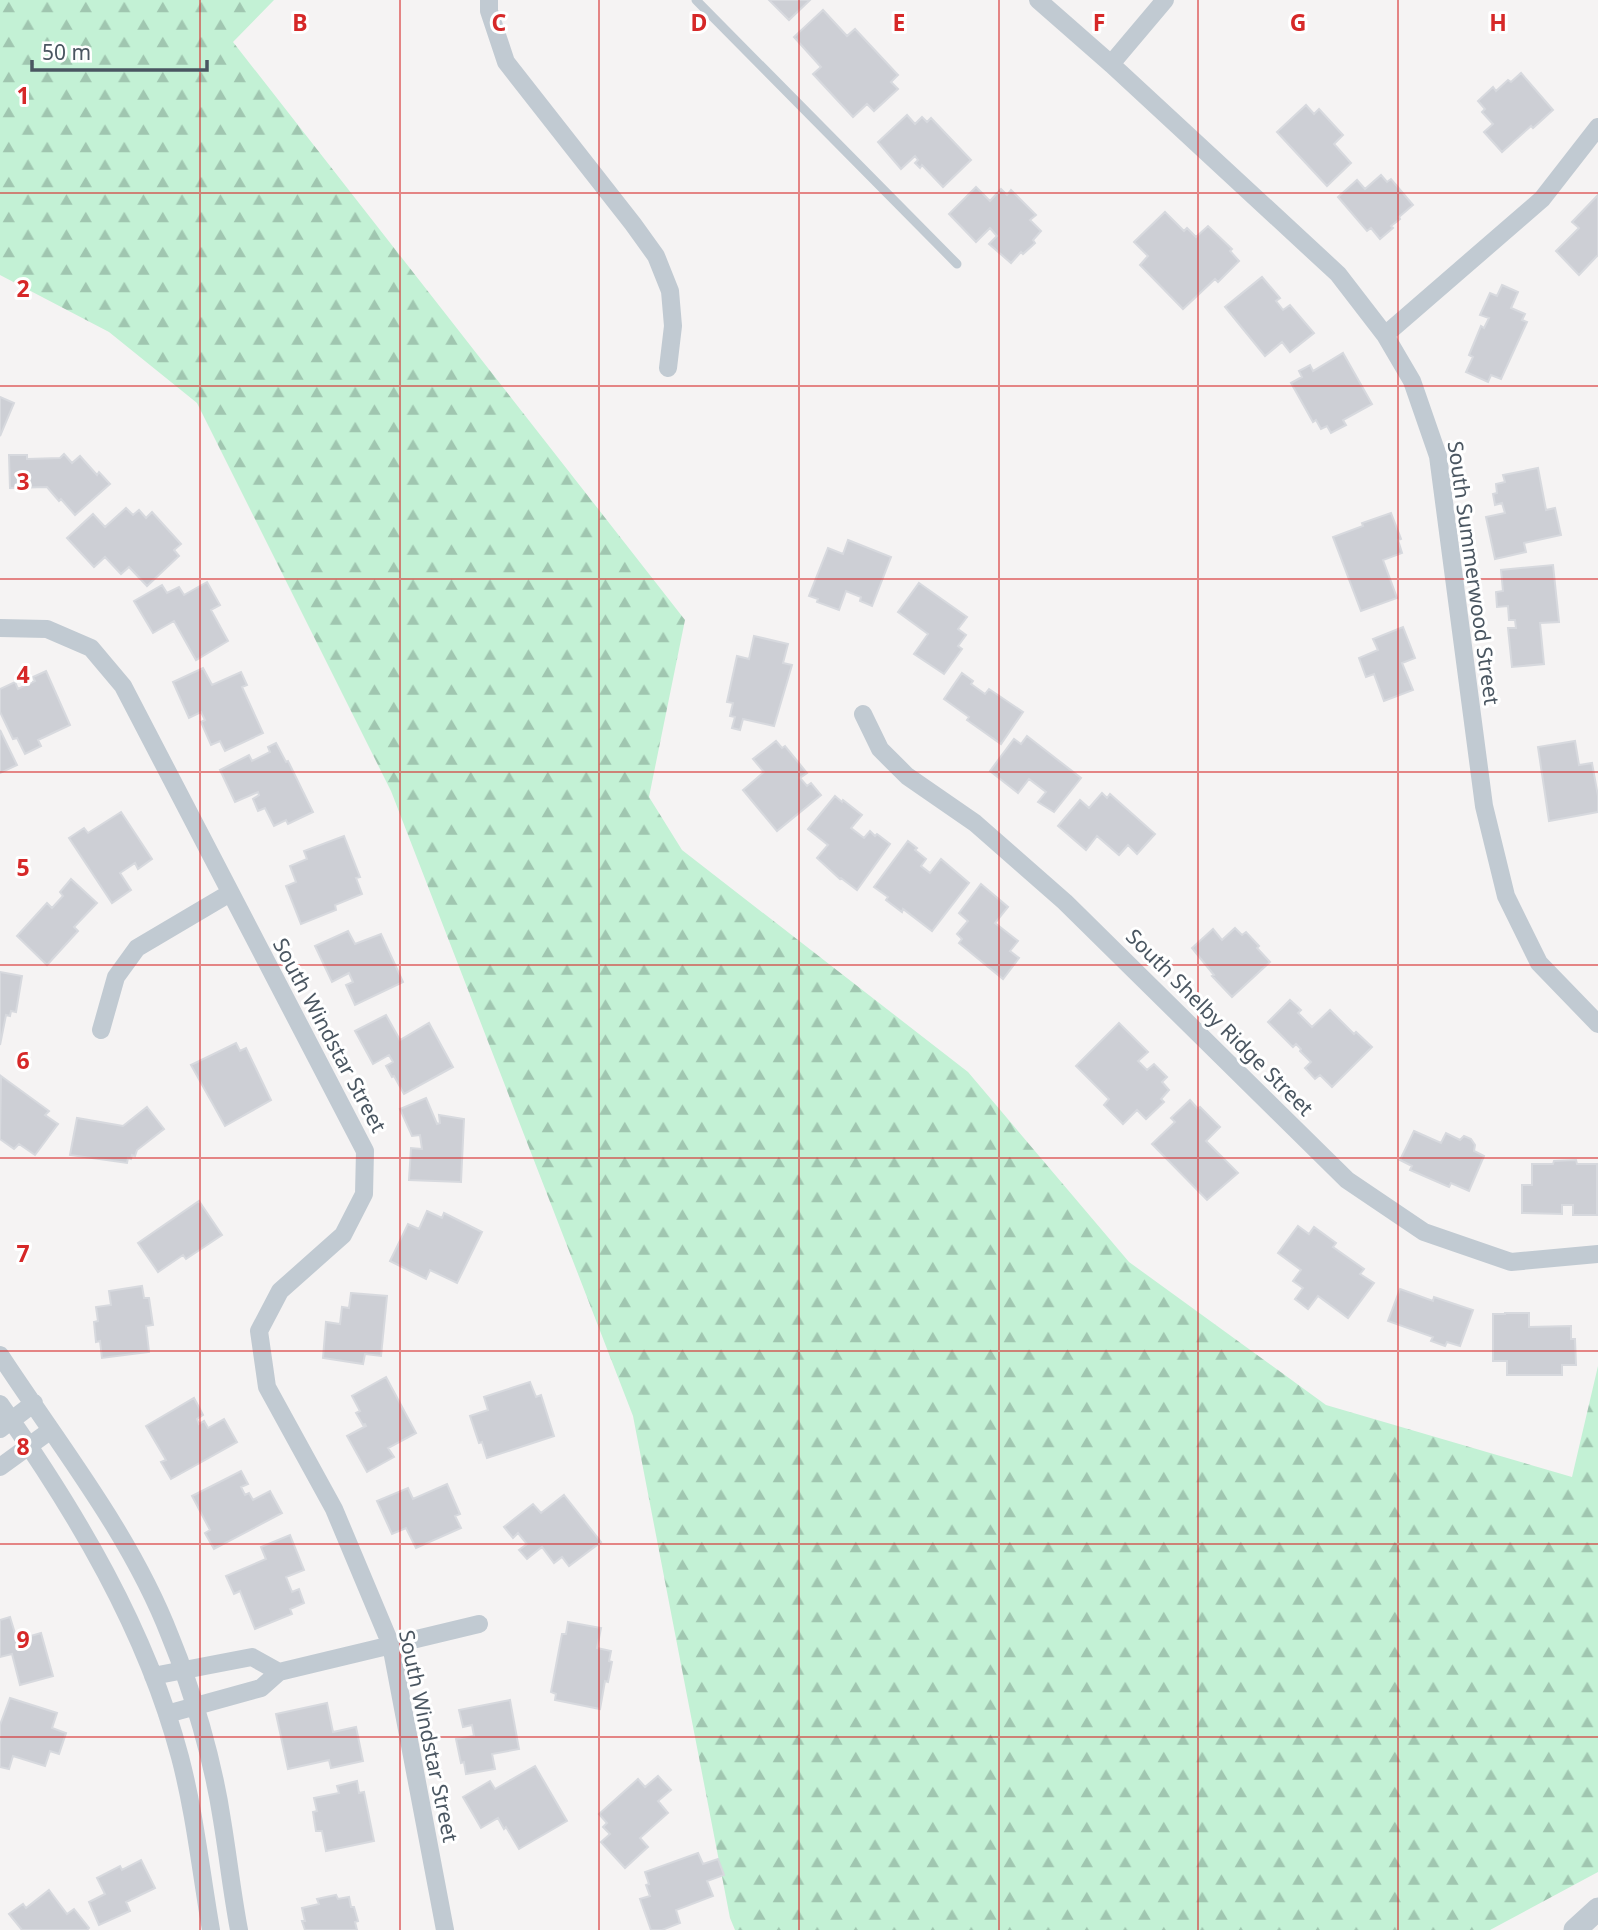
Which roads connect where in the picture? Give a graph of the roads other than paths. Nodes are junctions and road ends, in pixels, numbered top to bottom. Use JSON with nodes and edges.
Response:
{"nodes":[{"id":1,"x":488,"y":0,"type":"edge"},
{"id":2,"x":695,"y":0,"type":"edge"},
{"id":3,"x":1038,"y":0,"type":"edge"},
{"id":4,"x":1165,"y":0,"type":"edge"},
{"id":5,"x":1111,"y":64,"type":"junction"},
{"id":6,"x":1598,"y":127,"type":"edge"},
{"id":7,"x":957,"y":264,"type":"dead end"},
{"id":8,"x":1385,"y":335,"type":"junction"},
{"id":9,"x":668,"y":368,"type":"dead end"},
{"id":10,"x":0,"y":628,"type":"edge"},
{"id":11,"x":863,"y":714,"type":"dead end"},
{"id":12,"x":230,"y":893,"type":"junction"},
{"id":13,"x":1598,"y":1024,"type":"edge"},
{"id":14,"x":101,"y":1030,"type":"dead end"},
{"id":15,"x":1598,"y":1254,"type":"edge"},
{"id":16,"x":0,"y":1355,"type":"edge"},
{"id":17,"x":34,"y":1403,"type":"junction"},
{"id":18,"x":0,"y":1404,"type":"edge"},
{"id":19,"x":6,"y":1425,"type":"edge"},
{"id":20,"x":51,"y":1430,"type":"junction"},
{"id":21,"x":29,"y":1446,"type":"junction"},
{"id":22,"x":0,"y":1467,"type":"edge"},
{"id":23,"x":479,"y":1624,"type":"dead end"},
{"id":24,"x":391,"y":1645,"type":"junction"},
{"id":25,"x":182,"y":1671,"type":"junction"},
{"id":26,"x":279,"y":1672,"type":"junction"},
{"id":27,"x":153,"y":1676,"type":"junction"},
{"id":28,"x":194,"y":1708,"type":"junction"},
{"id":29,"x":167,"y":1714,"type":"junction"},
{"id":30,"x":1598,"y":1909,"type":"edge"},
{"id":31,"x":211,"y":1930,"type":"edge"},
{"id":32,"x":239,"y":1930,"type":"edge"},
{"id":33,"x":445,"y":1930,"type":"edge"},
{"id":34,"x":1575,"y":1930,"type":"edge"}],
"edges":[{"from":1,"to":9,"type":"street"},
{"from":2,"to":7,"type":"lane"},
{"from":3,"to":5,"type":"street","name":"South Summerwood Street"},
{"from":4,"to":5,"type":"street"},
{"from":5,"to":8,"type":"street","name":"South Summerwood Street"},
{"from":6,"to":8,"type":"street"},
{"from":8,"to":13,"type":"street","name":"South Summerwood Street"},
{"from":10,"to":12,"type":"street","name":"South Windstar Street"},
{"from":11,"to":15,"type":"street","name":"South Shelby Ridge Street"},
{"from":12,"to":14,"type":"street"},
{"from":12,"to":24,"type":"street","name":"South Windstar Street"},
{"from":16,"to":17,"type":"street"},
{"from":17,"to":19,"type":"street"},
{"from":17,"to":20,"type":"street"},
{"from":18,"to":19,"type":"street"},
{"from":19,"to":21,"type":"street"},
{"from":20,"to":21,"type":"street"},
{"from":20,"to":25,"type":"street"},
{"from":21,"to":22,"type":"street"},
{"from":21,"to":27,"type":"street"},
{"from":23,"to":24,"type":"street"},
{"from":24,"to":26,"type":"street"},
{"from":24,"to":33,"type":"street","name":"South Windstar Street"},
{"from":25,"to":26,"type":"street"},
{"from":25,"to":27,"type":"street"},
{"from":25,"to":28,"type":"street"},
{"from":26,"to":28,"type":"street"},
{"from":27,"to":29,"type":"street"},
{"from":28,"to":29,"type":"street"},
{"from":28,"to":32,"type":"street"},
{"from":29,"to":31,"type":"street"},
{"from":30,"to":34,"type":"street"}]}
